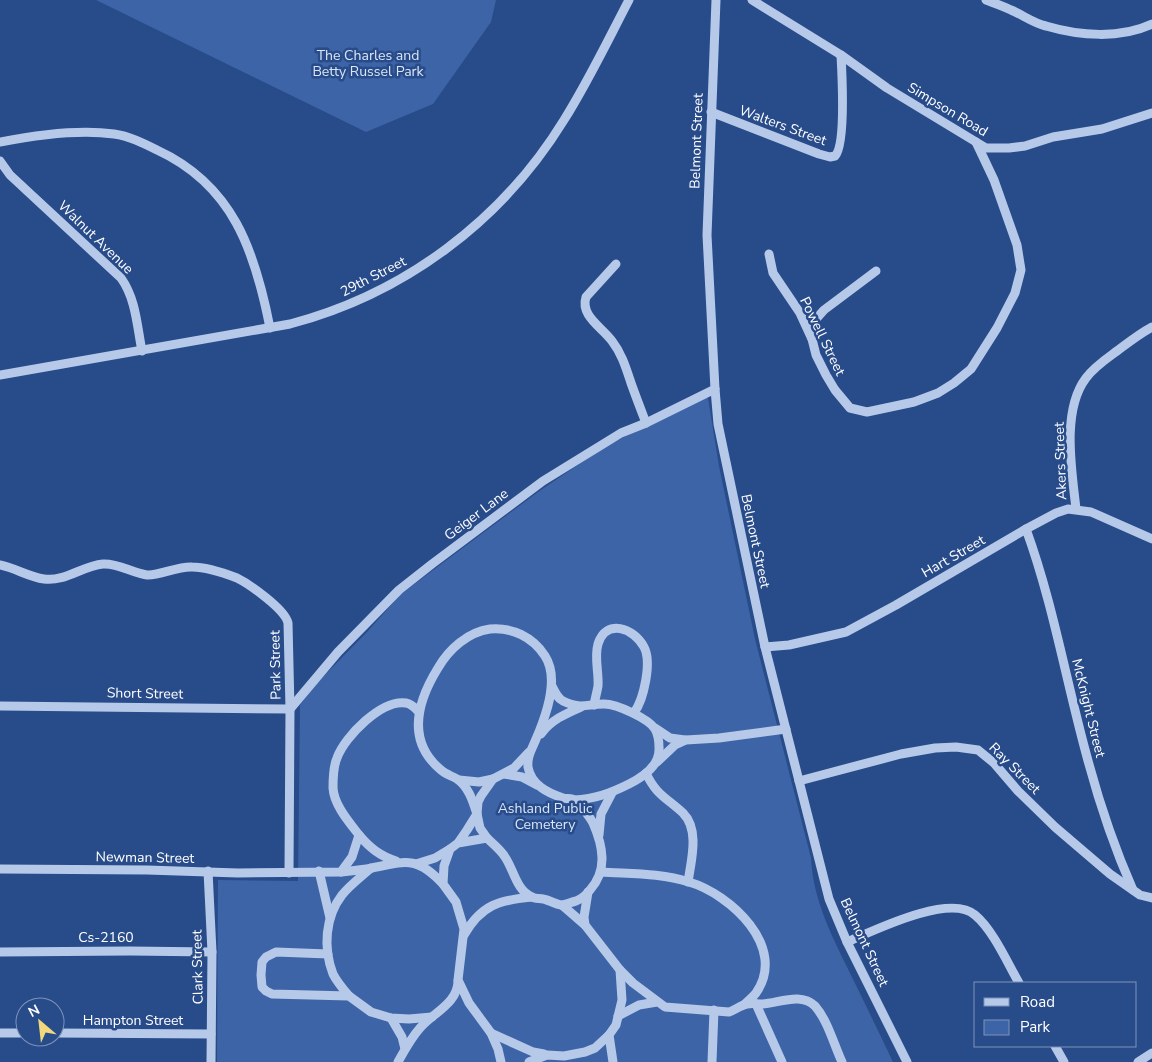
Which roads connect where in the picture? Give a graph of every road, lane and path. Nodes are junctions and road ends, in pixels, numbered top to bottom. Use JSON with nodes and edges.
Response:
{"nodes":[{"id":1,"x":630,"y":0,"type":"edge"},
{"id":2,"x":716,"y":0,"type":"edge"},
{"id":3,"x":752,"y":0,"type":"edge"},
{"id":4,"x":986,"y":0,"type":"edge"},
{"id":5,"x":1152,"y":24,"type":"edge"},
{"id":6,"x":841,"y":55,"type":"junction"},
{"id":7,"x":711,"y":112,"type":"junction"},
{"id":8,"x":1152,"y":113,"type":"edge"},
{"id":9,"x":0,"y":142,"type":"edge"},
{"id":10,"x":976,"y":142,"type":"junction"},
{"id":11,"x":0,"y":161,"type":"edge"},
{"id":12,"x":769,"y":254,"type":"dead end"},
{"id":13,"x":616,"y":264,"type":"dead end"},
{"id":14,"x":876,"y":272,"type":"dead end"},
{"id":15,"x":1152,"y":327,"type":"edge"},
{"id":16,"x":270,"y":328,"type":"junction"},
{"id":17,"x":812,"y":339,"type":"junction"},
{"id":18,"x":142,"y":351,"type":"junction"},
{"id":19,"x":0,"y":375,"type":"edge"},
{"id":20,"x":714,"y":389,"type":"junction"},
{"id":21,"x":646,"y":423,"type":"junction"},
{"id":22,"x":1076,"y":509,"type":"junction"},
{"id":23,"x":1026,"y":529,"type":"junction"},
{"id":24,"x":1152,"y":539,"type":"edge"},
{"id":25,"x":0,"y":565,"type":"edge"},
{"id":26,"x":765,"y":647,"type":"junction"},
{"id":27,"x":426,"y":686,"type":"junction"},
{"id":28,"x":552,"y":686,"type":"junction"},
{"id":29,"x":405,"y":703,"type":"junction"},
{"id":30,"x":594,"y":705,"type":"junction"},
{"id":31,"x":0,"y":706,"type":"edge"},
{"id":32,"x":581,"y":707,"type":"junction"},
{"id":33,"x":290,"y":709,"type":"junction"},
{"id":34,"x":419,"y":712,"type":"junction"},
{"id":35,"x":634,"y":713,"type":"junction"},
{"id":36,"x":655,"y":728,"type":"junction"},
{"id":37,"x":786,"y":729,"type":"junction"},
{"id":38,"x":536,"y":740,"type":"junction"},
{"id":39,"x":686,"y":740,"type":"junction"},
{"id":40,"x":529,"y":752,"type":"junction"},
{"id":41,"x":656,"y":763,"type":"junction"},
{"id":42,"x":646,"y":773,"type":"junction"},
{"id":43,"x":504,"y":774,"type":"junction"},
{"id":44,"x":493,"y":779,"type":"junction"},
{"id":45,"x":459,"y":780,"type":"junction"},
{"id":46,"x":799,"y":780,"type":"junction"},
{"id":47,"x":538,"y":785,"type":"junction"},
{"id":48,"x":612,"y":793,"type":"junction"},
{"id":49,"x":574,"y":800,"type":"junction"},
{"id":50,"x":477,"y":814,"type":"junction"},
{"id":51,"x":359,"y":835,"type":"junction"},
{"id":52,"x":487,"y":838,"type":"junction"},
{"id":53,"x":600,"y":839,"type":"junction"},
{"id":54,"x":458,"y":843,"type":"junction"},
{"id":55,"x":450,"y":849,"type":"junction"},
{"id":56,"x":398,"y":862,"type":"junction"},
{"id":57,"x":416,"y":864,"type":"junction"},
{"id":58,"x":371,"y":868,"type":"junction"},
{"id":59,"x":0,"y":869,"type":"edge"},
{"id":60,"x":320,"y":871,"type":"junction"},
{"id":61,"x":208,"y":872,"type":"junction"},
{"id":62,"x":341,"y":872,"type":"junction"},
{"id":63,"x":601,"y":872,"type":"junction"},
{"id":64,"x":289,"y":873,"type":"junction"},
{"id":65,"x":688,"y":882,"type":"junction"},
{"id":66,"x":443,"y":884,"type":"junction"},
{"id":67,"x":1133,"y":891,"type":"junction"},
{"id":68,"x":588,"y":892,"type":"junction"},
{"id":69,"x":532,"y":897,"type":"junction"},
{"id":70,"x":1152,"y":898,"type":"edge"},
{"id":71,"x":562,"y":905,"type":"junction"},
{"id":72,"x":330,"y":918,"type":"junction"},
{"id":73,"x":585,"y":925,"type":"junction"},
{"id":74,"x":463,"y":937,"type":"junction"},
{"id":75,"x":847,"y":942,"type":"junction"},
{"id":76,"x":0,"y":952,"type":"edge"},
{"id":77,"x":212,"y":952,"type":"junction"},
{"id":78,"x":328,"y":954,"type":"junction"},
{"id":79,"x":620,"y":970,"type":"junction"},
{"id":80,"x":458,"y":980,"type":"junction"},
{"id":81,"x":1018,"y":982,"type":"edge"},
{"id":82,"x":349,"y":996,"type":"junction"},
{"id":83,"x":657,"y":1002,"type":"junction"},
{"id":84,"x":745,"y":1004,"type":"junction"},
{"id":85,"x":756,"y":1004,"type":"junction"},
{"id":86,"x":714,"y":1010,"type":"junction"},
{"id":87,"x":618,"y":1016,"type":"junction"},
{"id":88,"x":432,"y":1017,"type":"junction"},
{"id":89,"x":391,"y":1018,"type":"junction"},
{"id":90,"x":0,"y":1033,"type":"edge"},
{"id":91,"x":15,"y":1033,"type":"edge"},
{"id":92,"x":65,"y":1033,"type":"edge"},
{"id":93,"x":491,"y":1033,"type":"junction"},
{"id":94,"x":211,"y":1034,"type":"junction"},
{"id":95,"x":609,"y":1035,"type":"junction"},
{"id":96,"x":1056,"y":1047,"type":"edge"},
{"id":97,"x":405,"y":1049,"type":"junction"},
{"id":98,"x":1152,"y":1052,"type":"edge"},
{"id":99,"x":547,"y":1055,"type":"junction"},
{"id":100,"x":211,"y":1062,"type":"edge"},
{"id":101,"x":398,"y":1062,"type":"edge"},
{"id":102,"x":501,"y":1062,"type":"edge"},
{"id":103,"x":529,"y":1062,"type":"edge"},
{"id":104,"x":613,"y":1062,"type":"edge"},
{"id":105,"x":712,"y":1062,"type":"edge"},
{"id":106,"x":782,"y":1062,"type":"edge"},
{"id":107,"x":842,"y":1062,"type":"edge"},
{"id":108,"x":907,"y":1062,"type":"edge"},
{"id":109,"x":1064,"y":1062,"type":"edge"},
{"id":110,"x":1138,"y":1062,"type":"edge"}],
"edges":[{"from":1,"to":16,"type":"street","name":"29th Street"},
{"from":2,"to":7,"type":"street","name":"Belmont Street"},
{"from":3,"to":6,"type":"street","name":"Simpson Road"},
{"from":4,"to":5,"type":"street"},
{"from":6,"to":7,"type":"street","name":"Walters Street"},
{"from":6,"to":10,"type":"street","name":"Simpson Road"},
{"from":7,"to":20,"type":"street","name":"Belmont Street"},
{"from":8,"to":10,"type":"street","name":"Simpson Road"},
{"from":9,"to":16,"type":"street"},
{"from":10,"to":17,"type":"street","name":"Powell Street"},
{"from":11,"to":18,"type":"street","name":"Walnut Avenue"},
{"from":12,"to":17,"type":"street","name":"Powell Street"},
{"from":13,"to":21,"type":"street"},
{"from":14,"to":17,"type":"street"},
{"from":15,"to":22,"type":"street","name":"Akers Street"},
{"from":16,"to":18,"type":"street","name":"29th Street"},
{"from":18,"to":19,"type":"street","name":"29th Street"},
{"from":20,"to":21,"type":"street","name":"Geiger Lane"},
{"from":20,"to":26,"type":"street","name":"Belmont Street"},
{"from":21,"to":33,"type":"street","name":"Geiger Lane"},
{"from":22,"to":23,"type":"street","name":"Hart Street"},
{"from":22,"to":24,"type":"street"},
{"from":23,"to":26,"type":"street","name":"Hart Street"},
{"from":23,"to":67,"type":"street","name":"McKnight Street"},
{"from":25,"to":33,"type":"street","name":"Park Street"},
{"from":26,"to":37,"type":"street","name":"Belmont Street"},
{"from":27,"to":28,"type":"street"},
{"from":27,"to":29,"type":"street"},
{"from":27,"to":34,"type":"street"},
{"from":28,"to":32,"type":"street"},
{"from":28,"to":38,"type":"street"},
{"from":29,"to":34,"type":"street"},
{"from":29,"to":51,"type":"street"},
{"from":30,"to":32,"type":"street"},
{"from":30,"to":35,"type":"street"},
{"from":30,"to":35,"type":"street"},
{"from":31,"to":33,"type":"street","name":"Short Street"},
{"from":32,"to":38,"type":"street"},
{"from":33,"to":64,"type":"street","name":"Park Street"},
{"from":34,"to":45,"type":"street"},
{"from":35,"to":36,"type":"street"},
{"from":36,"to":39,"type":"street"},
{"from":36,"to":41,"type":"street"},
{"from":37,"to":39,"type":"street"},
{"from":37,"to":46,"type":"street","name":"Belmont Street"},
{"from":38,"to":40,"type":"street"},
{"from":39,"to":41,"type":"street"},
{"from":40,"to":43,"type":"street"},
{"from":40,"to":47,"type":"street"},
{"from":41,"to":42,"type":"street"},
{"from":42,"to":48,"type":"street"},
{"from":42,"to":65,"type":"street"},
{"from":43,"to":44,"type":"street"},
{"from":43,"to":47,"type":"street"},
{"from":44,"to":45,"type":"street"},
{"from":44,"to":50,"type":"street"},
{"from":45,"to":50,"type":"street"},
{"from":46,"to":67,"type":"street","name":"Ray Street"},
{"from":46,"to":75,"type":"street","name":"Belmont Street"},
{"from":47,"to":49,"type":"street"},
{"from":48,"to":49,"type":"street"},
{"from":48,"to":53,"type":"street"},
{"from":49,"to":53,"type":"street"},
{"from":50,"to":52,"type":"street"},
{"from":50,"to":54,"type":"street"},
{"from":51,"to":56,"type":"street"},
{"from":51,"to":62,"type":"street"},
{"from":52,"to":54,"type":"street"},
{"from":52,"to":69,"type":"street"},
{"from":53,"to":63,"type":"street"},
{"from":54,"to":55,"type":"street"},
{"from":55,"to":57,"type":"street"},
{"from":55,"to":66,"type":"street"},
{"from":56,"to":57,"type":"street"},
{"from":56,"to":58,"type":"street"},
{"from":57,"to":66,"type":"street"},
{"from":58,"to":62,"type":"street","name":"Newman Street"},
{"from":58,"to":72,"type":"street"},
{"from":59,"to":61,"type":"street","name":"Newman Street"},
{"from":60,"to":62,"type":"street","name":"Newman Street"},
{"from":60,"to":64,"type":"street","name":"Newman Street"},
{"from":60,"to":72,"type":"street"},
{"from":61,"to":64,"type":"street","name":"Newman Street"},
{"from":61,"to":77,"type":"street","name":"Clark Street"},
{"from":63,"to":65,"type":"street"},
{"from":63,"to":68,"type":"street"},
{"from":65,"to":84,"type":"street"},
{"from":66,"to":74,"type":"street"},
{"from":67,"to":70,"type":"street","name":"Ray Street"},
{"from":68,"to":71,"type":"street"},
{"from":68,"to":73,"type":"street"},
{"from":69,"to":71,"type":"street"},
{"from":69,"to":74,"type":"street"},
{"from":71,"to":73,"type":"street"},
{"from":72,"to":78,"type":"street"},
{"from":73,"to":79,"type":"street"},
{"from":74,"to":80,"type":"street"},
{"from":75,"to":81,"type":"street"},
{"from":75,"to":108,"type":"street","name":"Belmont Street"},
{"from":76,"to":77,"type":"street","name":"Cs-2160"},
{"from":77,"to":94,"type":"street","name":"Clark Street"},
{"from":78,"to":82,"type":"street"},
{"from":78,"to":82,"type":"street"},
{"from":79,"to":83,"type":"street"},
{"from":79,"to":87,"type":"street"},
{"from":80,"to":88,"type":"street"},
{"from":80,"to":93,"type":"street"},
{"from":82,"to":89,"type":"street"},
{"from":83,"to":86,"type":"street"},
{"from":83,"to":87,"type":"street"},
{"from":84,"to":85,"type":"street"},
{"from":84,"to":86,"type":"street"},
{"from":85,"to":106,"type":"street"},
{"from":85,"to":107,"type":"street"},
{"from":86,"to":105,"type":"street"},
{"from":87,"to":95,"type":"street"},
{"from":88,"to":89,"type":"street"},
{"from":88,"to":97,"type":"street"},
{"from":89,"to":97,"type":"street"},
{"from":90,"to":91,"type":"street"},
{"from":92,"to":94,"type":"street","name":"Hampton Street"},
{"from":93,"to":99,"type":"street"},
{"from":93,"to":102,"type":"street"},
{"from":94,"to":100,"type":"street","name":"Clark Street"},
{"from":95,"to":99,"type":"street"},
{"from":95,"to":104,"type":"street"},
{"from":96,"to":109,"type":"street"},
{"from":97,"to":101,"type":"street"},
{"from":98,"to":110,"type":"street"},
{"from":99,"to":103,"type":"street"}]}
